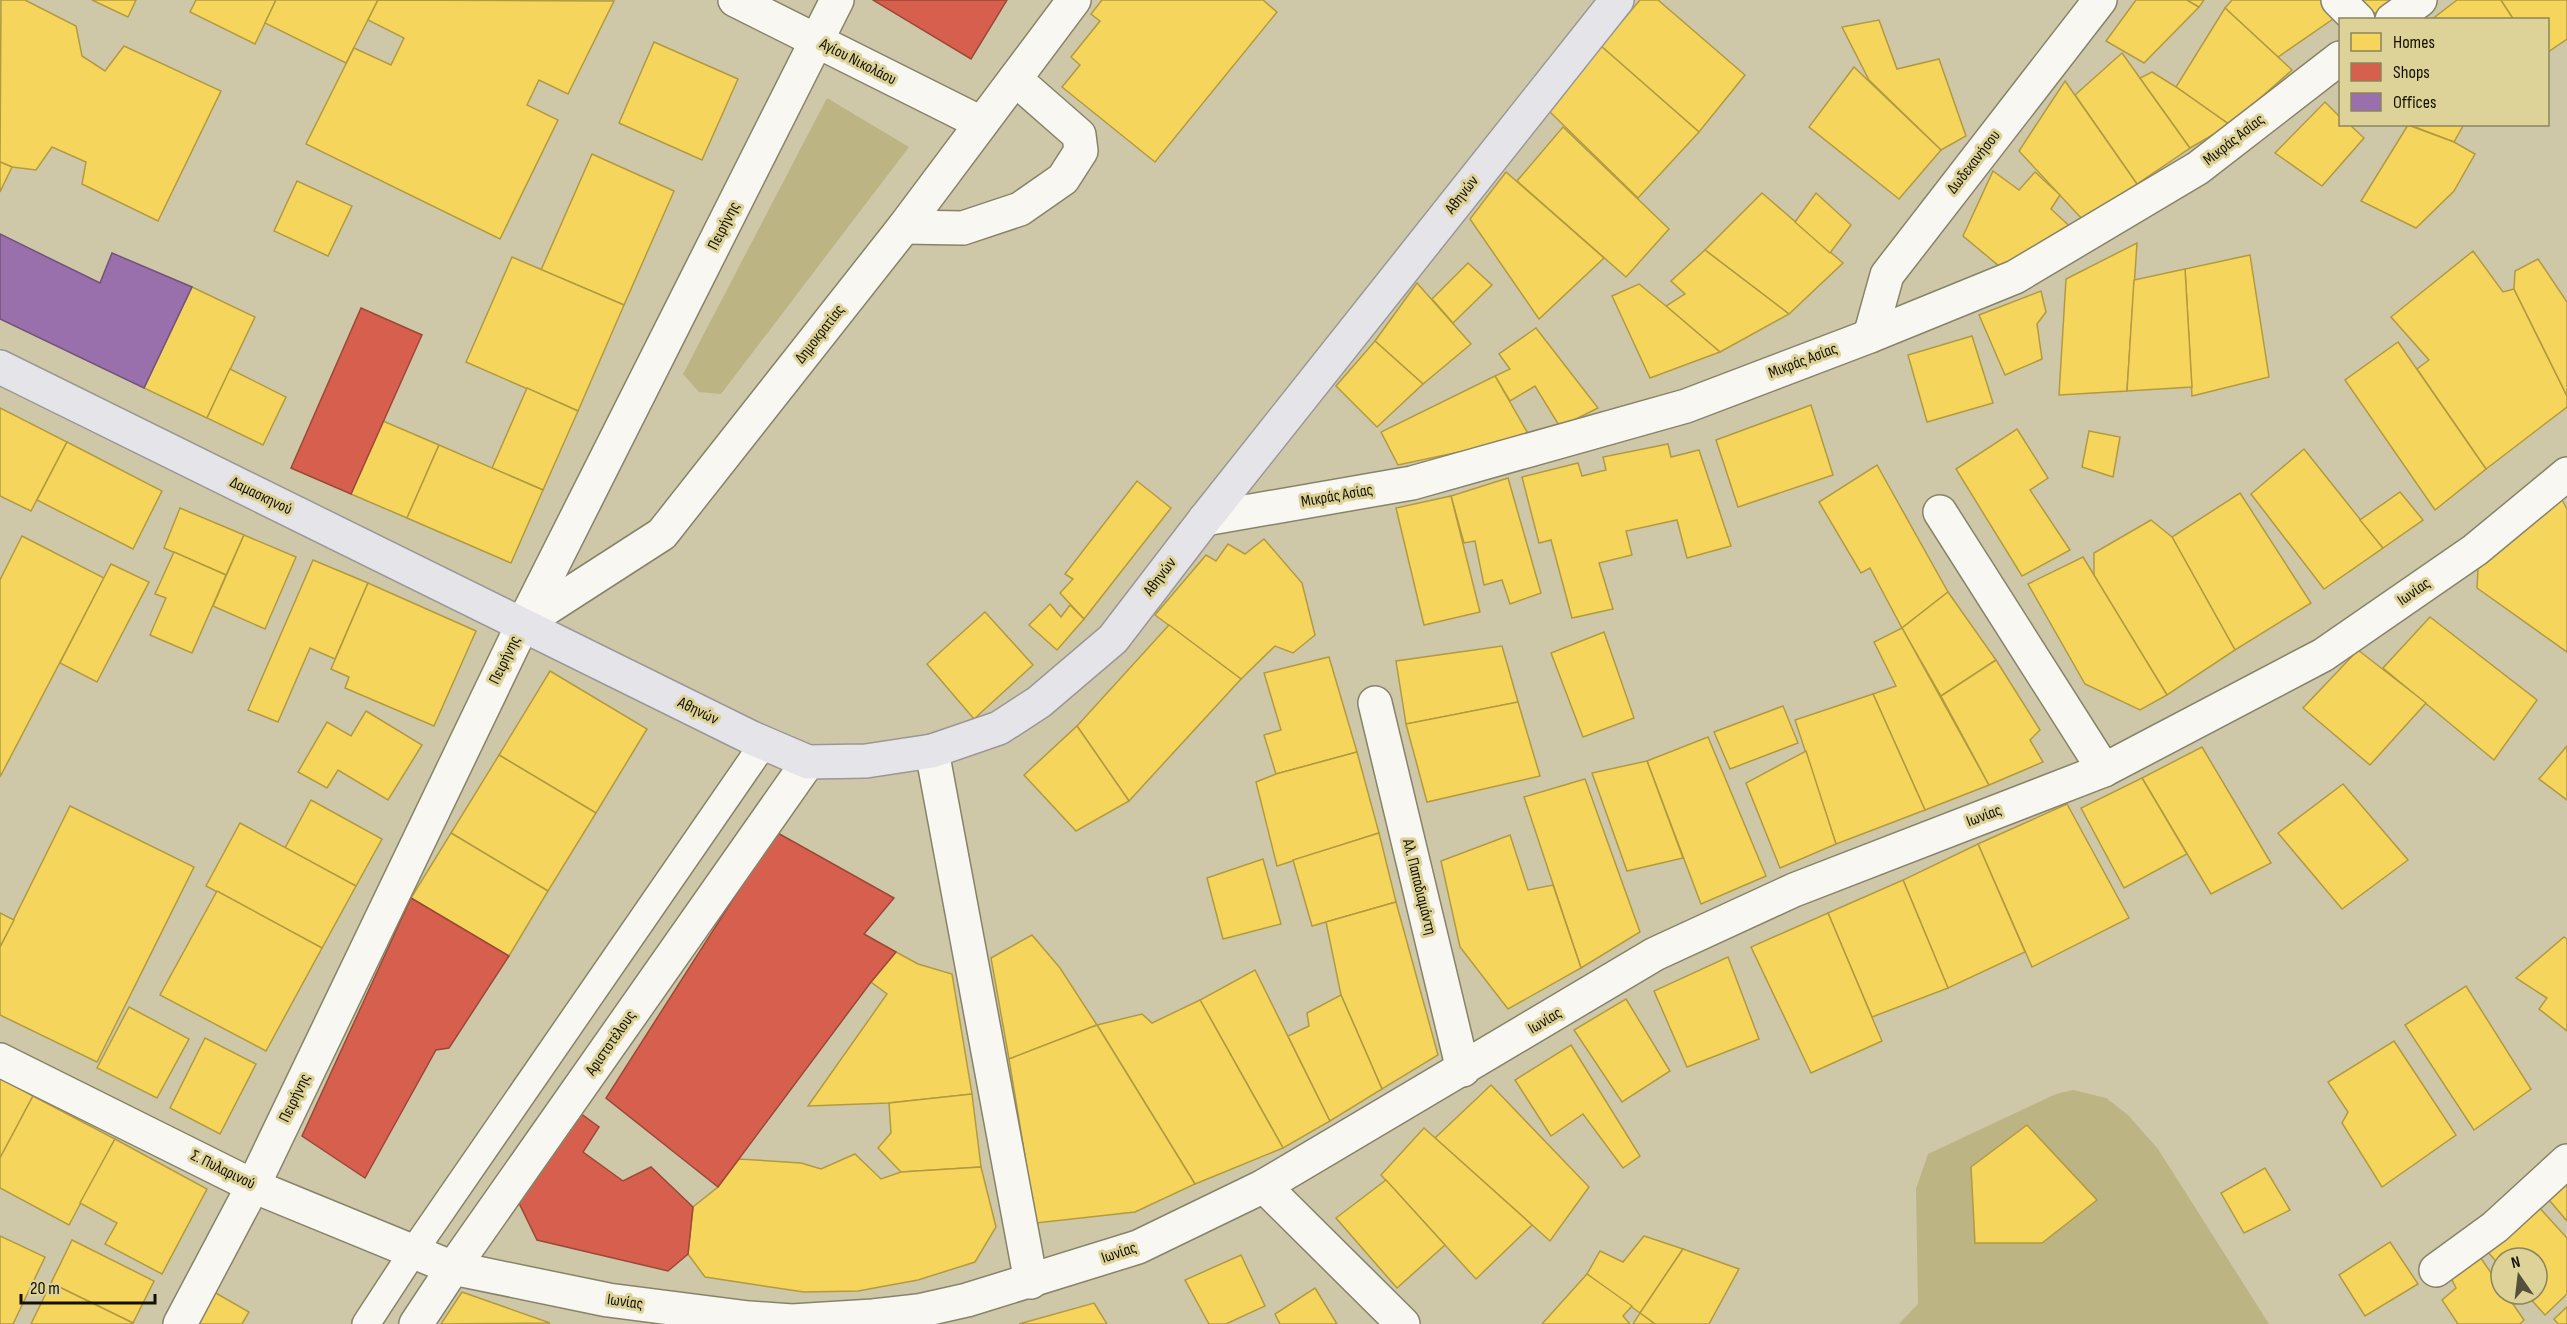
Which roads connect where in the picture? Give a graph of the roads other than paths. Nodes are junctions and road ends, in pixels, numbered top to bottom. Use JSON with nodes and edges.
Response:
{"nodes":[{"id":1,"x":735,"y":0,"type":"edge"},
{"id":2,"x":837,"y":0,"type":"edge"},
{"id":3,"x":1074,"y":0,"type":"edge"},
{"id":4,"x":1617,"y":0,"type":"edge"},
{"id":5,"x":2100,"y":0,"type":"edge"},
{"id":6,"x":2338,"y":0,"type":"edge"},
{"id":7,"x":2420,"y":0,"type":"edge"},
{"id":8,"x":2356,"y":18,"type":"edge"},
{"id":9,"x":2395,"y":18,"type":"edge"},
{"id":10,"x":817,"y":41,"type":"junction"},
{"id":11,"x":2339,"y":59,"type":"edge"},
{"id":12,"x":1015,"y":79,"type":"junction"},
{"id":13,"x":981,"y":123,"type":"junction"},
{"id":14,"x":904,"y":227,"type":"junction"},
{"id":15,"x":1870,"y":336,"type":"junction"},
{"id":16,"x":0,"y":367,"type":"edge"},
{"id":17,"x":2567,"y":474,"type":"edge"},
{"id":18,"x":1940,"y":512,"type":"dead end"},
{"id":19,"x":1204,"y":519,"type":"junction"},
{"id":20,"x":523,"y":624,"type":"junction"},
{"id":21,"x":1375,"y":703,"type":"dead end"},
{"id":22,"x":764,"y":743,"type":"junction"},
{"id":23,"x":933,"y":751,"type":"junction"},
{"id":24,"x":808,"y":762,"type":"junction"},
{"id":25,"x":2104,"y":770,"type":"junction"},
{"id":26,"x":0,"y":1060,"type":"edge"},
{"id":27,"x":1463,"y":1070,"type":"junction"},
{"id":28,"x":2567,"y":1161,"type":"edge"},
{"id":29,"x":253,"y":1186,"type":"junction"},
{"id":30,"x":1264,"y":1186,"type":"junction"},
{"id":31,"x":413,"y":1252,"type":"junction"},
{"id":32,"x":453,"y":1268,"type":"junction"},
{"id":33,"x":2436,"y":1270,"type":"dead end"},
{"id":34,"x":1031,"y":1282,"type":"junction"},
{"id":35,"x":746,"y":1321,"type":"edge"},
{"id":36,"x":180,"y":1324,"type":"edge"},
{"id":37,"x":366,"y":1324,"type":"edge"},
{"id":38,"x":416,"y":1324,"type":"edge"},
{"id":39,"x":1403,"y":1324,"type":"edge"}],
"edges":[{"from":1,"to":10,"type":"street","name":"Αγίου Νικολάου"},
{"from":2,"to":10,"type":"street","name":"Πειρήνης"},
{"from":3,"to":12,"type":"street","name":"Δημοκρατίας"},
{"from":4,"to":19,"type":"main road","name":"Αθηνών"},
{"from":5,"to":15,"type":"street","name":"Δωδεκανήσου"},
{"from":6,"to":8,"type":"street"},
{"from":7,"to":9,"type":"street"},
{"from":10,"to":13,"type":"street","name":"Αγίου Νικολάου"},
{"from":10,"to":20,"type":"street","name":"Πειρήνης"},
{"from":11,"to":15,"type":"street","name":"Μικράς Ασίας"},
{"from":12,"to":13,"type":"street","name":"Δημοκρατίας"},
{"from":12,"to":14,"type":"street"},
{"from":13,"to":14,"type":"street","name":"Δημοκρατίας"},
{"from":14,"to":20,"type":"street","name":"Δημοκρατίας"},
{"from":15,"to":19,"type":"street","name":"Μικράς Ασίας"},
{"from":16,"to":20,"type":"main road","name":"Δαμασκηνού"},
{"from":17,"to":25,"type":"street","name":"Ιωνίας"},
{"from":18,"to":25,"type":"street"},
{"from":19,"to":23,"type":"main road","name":"Αθηνών"},
{"from":20,"to":22,"type":"main road","name":"Αθηνών"},
{"from":20,"to":29,"type":"street","name":"Πειρήνης"},
{"from":21,"to":27,"type":"street","name":"Αλ. Παπαδιαμάντη"},
{"from":22,"to":24,"type":"main road","name":"Αθηνών"},
{"from":22,"to":31,"type":"lane"},
{"from":23,"to":24,"type":"main road","name":"Αθηνών"},
{"from":23,"to":34,"type":"street"},
{"from":24,"to":32,"type":"street","name":"Αριστοτέλους"},
{"from":25,"to":27,"type":"street","name":"Ιωνίας"},
{"from":26,"to":29,"type":"street","name":"Σ. Πυλαρινού"},
{"from":27,"to":30,"type":"street","name":"Ιωνίας"},
{"from":28,"to":33,"type":"street"},
{"from":29,"to":31,"type":"street","name":"Σ. Πυλαρινού"},
{"from":29,"to":36,"type":"street","name":"Πειρήνης"},
{"from":30,"to":34,"type":"street","name":"Ιωνίας"},
{"from":30,"to":39,"type":"street"},
{"from":31,"to":32,"type":"street","name":"Σ. Πυλαρινού"},
{"from":31,"to":37,"type":"lane"},
{"from":32,"to":35,"type":"street","name":"Ιωνίας"},
{"from":32,"to":38,"type":"street","name":"Αριστοτέλους"},
{"from":34,"to":35,"type":"street","name":"Ιωνίας"}]}
